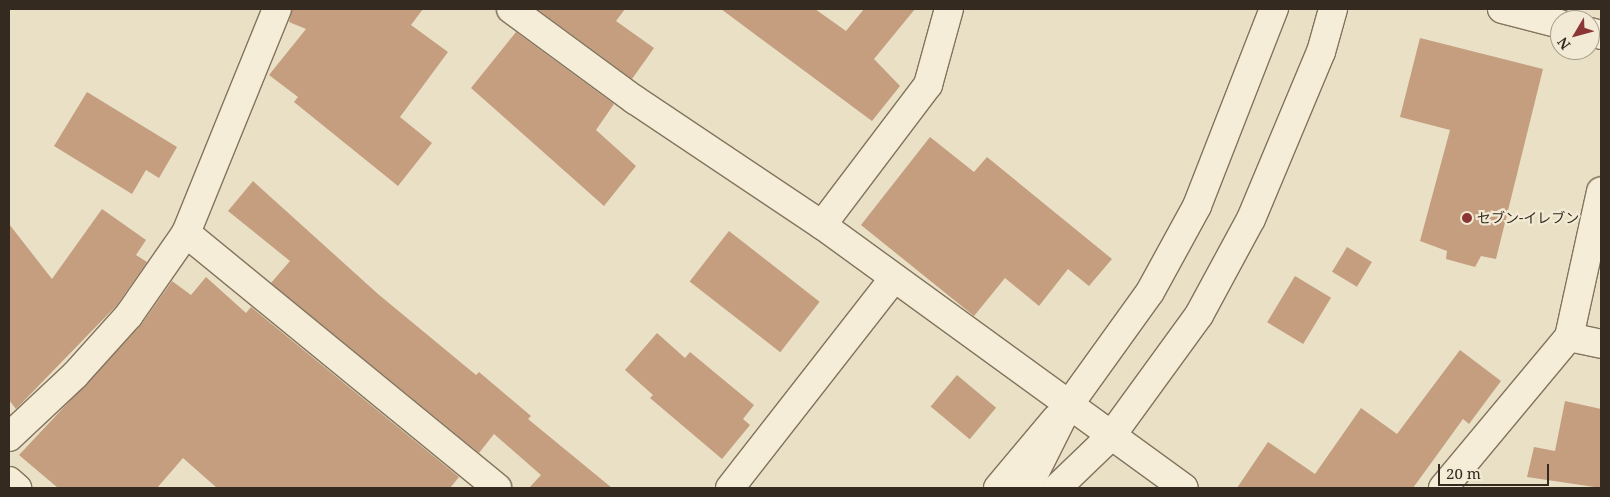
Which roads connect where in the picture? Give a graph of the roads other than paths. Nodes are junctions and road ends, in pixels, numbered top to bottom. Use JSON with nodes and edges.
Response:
{"nodes":[{"id":1,"x":277,"y":9,"type":"edge"},
{"id":2,"x":511,"y":9,"type":"edge"},
{"id":3,"x":949,"y":9,"type":"edge"},
{"id":4,"x":1274,"y":9,"type":"edge"},
{"id":5,"x":1333,"y":9,"type":"edge"},
{"id":6,"x":1502,"y":9,"type":"edge"},
{"id":7,"x":1550,"y":21,"type":"edge"},
{"id":8,"x":1601,"y":191,"type":"edge"},
{"id":9,"x":822,"y":225,"type":"junction"},
{"id":10,"x":186,"y":233,"type":"junction"},
{"id":11,"x":894,"y":279,"type":"junction"},
{"id":12,"x":1569,"y":336,"type":"junction"},
{"id":13,"x":1601,"y":344,"type":"edge"},
{"id":14,"x":1068,"y":406,"type":"junction"},
{"id":15,"x":1111,"y":436,"type":"junction"},
{"id":16,"x":9,"y":437,"type":"edge"},
{"id":17,"x":9,"y":481,"type":"edge"},
{"id":18,"x":17,"y":488,"type":"edge"},
{"id":19,"x":498,"y":488,"type":"edge"},
{"id":20,"x":730,"y":488,"type":"edge"},
{"id":21,"x":998,"y":488,"type":"edge"},
{"id":22,"x":1028,"y":488,"type":"edge"},
{"id":23,"x":1057,"y":488,"type":"edge"},
{"id":24,"x":1078,"y":488,"type":"edge"},
{"id":25,"x":1184,"y":488,"type":"edge"},
{"id":26,"x":1443,"y":488,"type":"edge"}],
"edges":[{"from":1,"to":10,"type":"street"},
{"from":2,"to":9,"type":"street"},
{"from":3,"to":9,"type":"street"},
{"from":4,"to":14,"type":"street"},
{"from":5,"to":15,"type":"street"},
{"from":6,"to":7,"type":"street"},
{"from":8,"to":12,"type":"street"},
{"from":9,"to":11,"type":"street"},
{"from":10,"to":16,"type":"street"},
{"from":10,"to":19,"type":"street"},
{"from":11,"to":14,"type":"street"},
{"from":11,"to":20,"type":"street"},
{"from":12,"to":13,"type":"street"},
{"from":12,"to":26,"type":"street"},
{"from":14,"to":15,"type":"street"},
{"from":14,"to":21,"type":"street"},
{"from":14,"to":22,"type":"street"},
{"from":15,"to":23,"type":"street"},
{"from":15,"to":24,"type":"street"},
{"from":15,"to":25,"type":"street"},
{"from":17,"to":18,"type":"street"}]}
